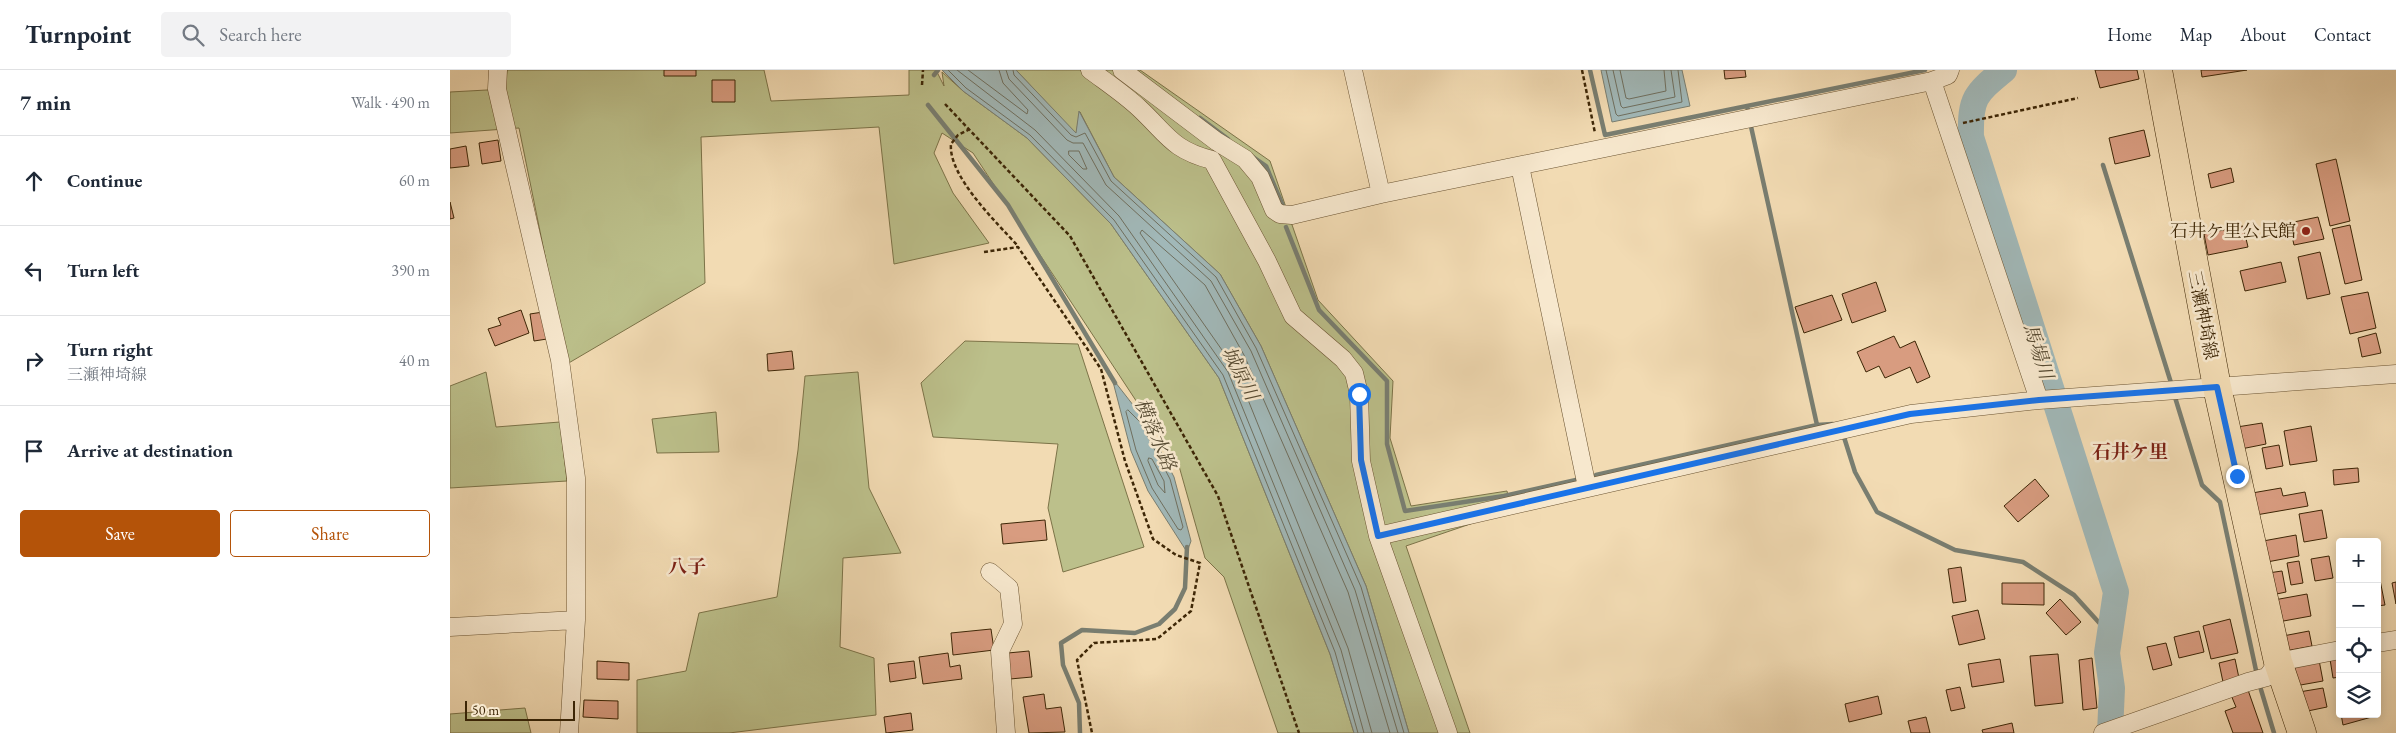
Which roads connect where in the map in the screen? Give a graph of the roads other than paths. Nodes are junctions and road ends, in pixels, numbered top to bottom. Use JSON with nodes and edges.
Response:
{"nodes":[{"id":1,"x":498,"y":70,"type":"edge"},
{"id":2,"x":1090,"y":70,"type":"edge"},
{"id":3,"x":1122,"y":70,"type":"edge"},
{"id":4,"x":1353,"y":70,"type":"edge"},
{"id":5,"x":1950,"y":70,"type":"edge"},
{"id":6,"x":2158,"y":70,"type":"edge"},
{"id":7,"x":1932,"y":80,"type":"junction"},
{"id":8,"x":1216,"y":141,"type":"junction"},
{"id":9,"x":1212,"y":160,"type":"junction"},
{"id":10,"x":1520,"y":166,"type":"junction"},
{"id":11,"x":1381,"y":194,"type":"junction"},
{"id":12,"x":2396,"y":374,"type":"edge"},
{"id":13,"x":2204,"y":388,"type":"junction"},
{"id":14,"x":2039,"y":400,"type":"junction"},
{"id":15,"x":1588,"y":488,"type":"junction"},
{"id":16,"x":1378,"y":536,"type":"junction"},
{"id":17,"x":990,"y":572,"type":"dead end"},
{"id":18,"x":576,"y":620,"type":"junction"},
{"id":19,"x":450,"y":627,"type":"edge"},
{"id":20,"x":2396,"y":640,"type":"edge"},
{"id":21,"x":2381,"y":642,"type":"edge"},
{"id":22,"x":2336,"y":651,"type":"edge"},
{"id":23,"x":2272,"y":670,"type":"junction"},
{"id":24,"x":569,"y":733,"type":"edge"},
{"id":25,"x":1006,"y":733,"type":"edge"},
{"id":26,"x":1448,"y":733,"type":"edge"},
{"id":27,"x":2103,"y":733,"type":"edge"},
{"id":28,"x":2302,"y":733,"type":"edge"}],
"edges":[{"from":1,"to":18,"type":"street"},
{"from":2,"to":9,"type":"street"},
{"from":3,"to":8,"type":"street"},
{"from":4,"to":11,"type":"street"},
{"from":5,"to":7,"type":"street"},
{"from":6,"to":13,"type":"main road","name":"三瀬神埼線"},
{"from":7,"to":10,"type":"street"},
{"from":7,"to":14,"type":"street"},
{"from":8,"to":9,"type":"street"},
{"from":8,"to":11,"type":"street"},
{"from":9,"to":16,"type":"street"},
{"from":10,"to":11,"type":"street"},
{"from":10,"to":15,"type":"street"},
{"from":12,"to":13,"type":"street"},
{"from":13,"to":14,"type":"street"},
{"from":13,"to":23,"type":"main road","name":"三瀬神埼線"},
{"from":14,"to":15,"type":"street"},
{"from":15,"to":16,"type":"street"},
{"from":16,"to":26,"type":"street"},
{"from":17,"to":25,"type":"street"},
{"from":18,"to":19,"type":"street"},
{"from":18,"to":24,"type":"street"},
{"from":20,"to":21,"type":"street"},
{"from":22,"to":23,"type":"street"},
{"from":23,"to":27,"type":"street"},
{"from":23,"to":28,"type":"main road","name":"三瀬神埼線"}]}
